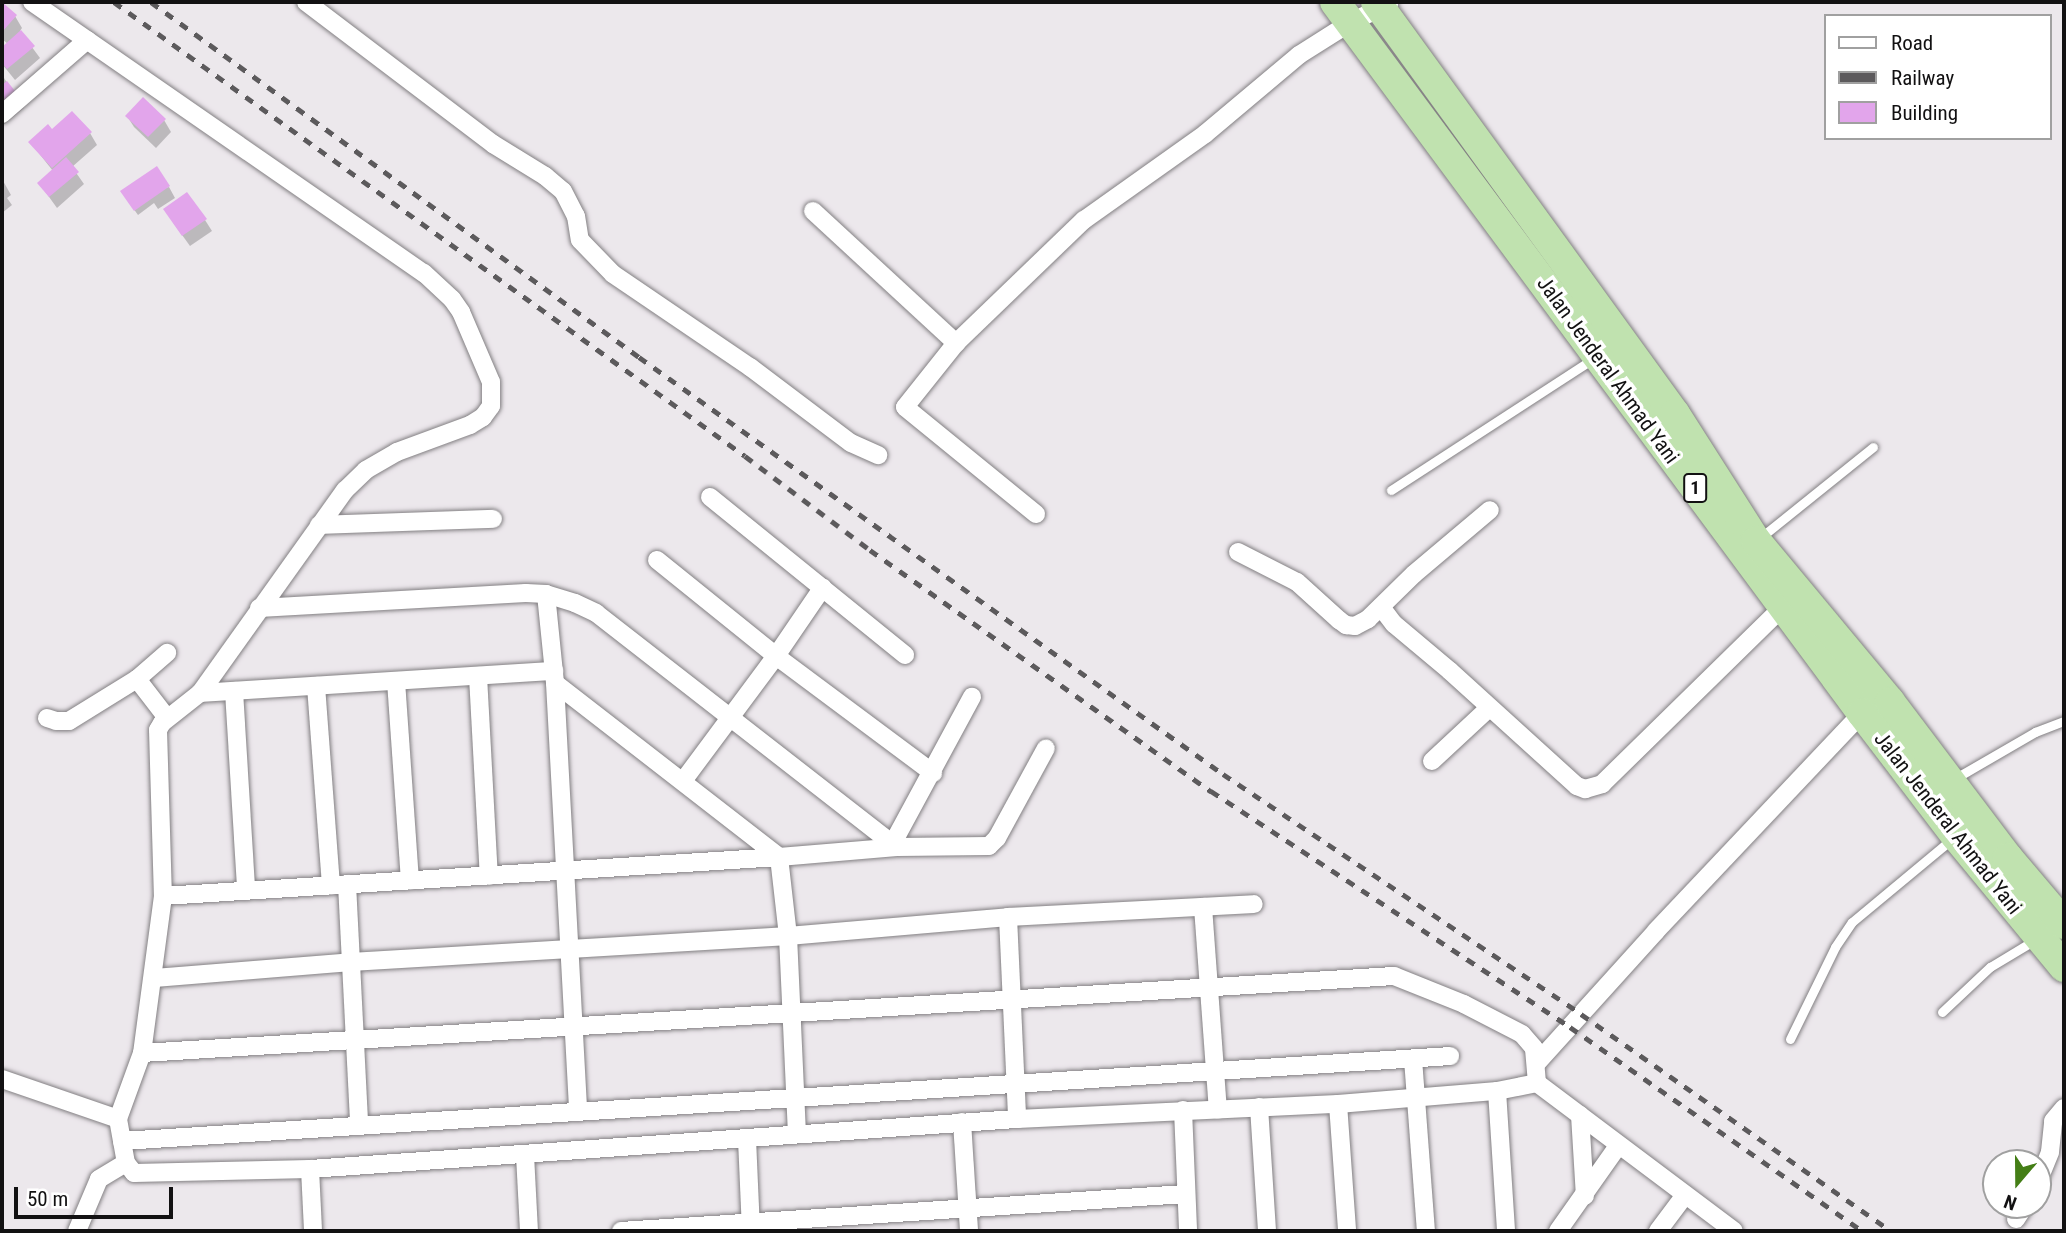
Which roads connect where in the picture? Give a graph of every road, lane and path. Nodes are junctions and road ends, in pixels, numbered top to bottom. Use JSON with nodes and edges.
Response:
{"nodes":[{"id":1,"x":32,"y":2,"type":"edge"},
{"id":2,"x":306,"y":2,"type":"edge"},
{"id":3,"x":1383,"y":4,"type":"edge"},
{"id":4,"x":1343,"y":12,"type":"edge"},
{"id":5,"x":87,"y":40,"type":"junction"},
{"id":6,"x":2,"y":114,"type":"edge"},
{"id":7,"x":813,"y":211,"type":"dead end"},
{"id":8,"x":957,"y":343,"type":"junction"},
{"id":9,"x":1598,"y":356,"type":"junction"},
{"id":10,"x":1873,"y":447,"type":"dead end"},
{"id":11,"x":878,"y":455,"type":"dead end"},
{"id":12,"x":1391,"y":490,"type":"dead end"},
{"id":13,"x":710,"y":496,"type":"dead end"},
{"id":14,"x":1490,"y":510,"type":"dead end"},
{"id":15,"x":1036,"y":514,"type":"dead end"},
{"id":16,"x":493,"y":519,"type":"dead end"},
{"id":17,"x":319,"y":526,"type":"junction"},
{"id":18,"x":1756,"y":541,"type":"junction"},
{"id":19,"x":1238,"y":552,"type":"dead end"},
{"id":20,"x":657,"y":560,"type":"dead end"},
{"id":21,"x":823,"y":586,"type":"junction"},
{"id":22,"x":546,"y":594,"type":"junction"},
{"id":23,"x":1381,"y":607,"type":"junction"},
{"id":24,"x":1783,"y":607,"type":"junction"},
{"id":25,"x":259,"y":608,"type":"junction"},
{"id":26,"x":167,"y":653,"type":"dead end"},
{"id":27,"x":905,"y":655,"type":"dead end"},
{"id":28,"x":776,"y":656,"type":"junction"},
{"id":29,"x":478,"y":676,"type":"junction"},
{"id":30,"x":555,"y":677,"type":"junction"},
{"id":31,"x":137,"y":679,"type":"junction"},
{"id":32,"x":396,"y":681,"type":"junction"},
{"id":33,"x":316,"y":686,"type":"junction"},
{"id":34,"x":234,"y":691,"type":"junction"},
{"id":35,"x":200,"y":693,"type":"junction"},
{"id":36,"x":972,"y":698,"type":"dead end"},
{"id":37,"x":1489,"y":708,"type":"junction"},
{"id":38,"x":1862,"y":713,"type":"junction"},
{"id":39,"x":47,"y":718,"type":"dead end"},
{"id":40,"x":167,"y":718,"type":"junction"},
{"id":41,"x":731,"y":719,"type":"junction"},
{"id":42,"x":2064,"y":721,"type":"edge"},
{"id":43,"x":1046,"y":748,"type":"dead end"},
{"id":44,"x":1432,"y":761,"type":"dead end"},
{"id":45,"x":933,"y":773,"type":"junction"},
{"id":46,"x":683,"y":781,"type":"junction"},
{"id":47,"x":1950,"y":782,"type":"junction"},
{"id":48,"x":1956,"y":836,"type":"junction"},
{"id":49,"x":895,"y":844,"type":"junction"},
{"id":50,"x":779,"y":857,"type":"junction"},
{"id":51,"x":563,"y":872,"type":"junction"},
{"id":52,"x":489,"y":876,"type":"junction"},
{"id":53,"x":410,"y":881,"type":"junction"},
{"id":54,"x":339,"y":885,"type":"junction"},
{"id":55,"x":246,"y":890,"type":"junction"},
{"id":56,"x":163,"y":897,"type":"junction"},
{"id":57,"x":1254,"y":904,"type":"dead end"},
{"id":58,"x":1203,"y":907,"type":"junction"},
{"id":59,"x":1008,"y":917,"type":"junction"},
{"id":60,"x":2056,"y":920,"type":"edge"},
{"id":61,"x":788,"y":936,"type":"junction"},
{"id":62,"x":568,"y":950,"type":"junction"},
{"id":63,"x":351,"y":962,"type":"junction"},
{"id":64,"x":2064,"y":967,"type":"edge"},
{"id":65,"x":154,"y":978,"type":"junction"},
{"id":66,"x":1207,"y":988,"type":"junction"},
{"id":67,"x":1011,"y":999,"type":"junction"},
{"id":68,"x":1942,"y":1012,"type":"dead end"},
{"id":69,"x":793,"y":1015,"type":"junction"},
{"id":70,"x":574,"y":1028,"type":"junction"},
{"id":71,"x":1790,"y":1039,"type":"dead end"},
{"id":72,"x":355,"y":1042,"type":"junction"},
{"id":73,"x":142,"y":1054,"type":"junction"},
{"id":74,"x":1450,"y":1056,"type":"dead end"},
{"id":75,"x":1413,"y":1059,"type":"junction"},
{"id":76,"x":1536,"y":1064,"type":"junction"},
{"id":77,"x":1214,"y":1071,"type":"junction"},
{"id":78,"x":2,"y":1079,"type":"edge"},
{"id":79,"x":1537,"y":1083,"type":"junction"},
{"id":80,"x":1015,"y":1085,"type":"junction"},
{"id":81,"x":1497,"y":1091,"type":"junction"},
{"id":82,"x":797,"y":1096,"type":"junction"},
{"id":83,"x":1417,"y":1099,"type":"junction"},
{"id":84,"x":1338,"y":1104,"type":"junction"},
{"id":85,"x":1259,"y":1107,"type":"junction"},
{"id":86,"x":2064,"y":1108,"type":"edge"},
{"id":87,"x":1218,"y":1109,"type":"junction"},
{"id":88,"x":578,"y":1110,"type":"junction"},
{"id":89,"x":1183,"y":1110,"type":"junction"},
{"id":90,"x":1580,"y":1115,"type":"junction"},
{"id":91,"x":110,"y":1116,"type":"junction"},
{"id":92,"x":1017,"y":1119,"type":"junction"},
{"id":93,"x":962,"y":1122,"type":"junction"},
{"id":94,"x":359,"y":1125,"type":"junction"},
{"id":95,"x":797,"y":1134,"type":"junction"},
{"id":96,"x":747,"y":1139,"type":"junction"},
{"id":97,"x":122,"y":1141,"type":"junction"},
{"id":98,"x":1618,"y":1146,"type":"junction"},
{"id":99,"x":2050,"y":1149,"type":"edge"},
{"id":100,"x":525,"y":1155,"type":"junction"},
{"id":101,"x":126,"y":1163,"type":"junction"},
{"id":102,"x":310,"y":1169,"type":"junction"},
{"id":103,"x":1186,"y":1194,"type":"junction"},
{"id":104,"x":1685,"y":1195,"type":"junction"},
{"id":105,"x":1586,"y":1196,"type":"junction"},
{"id":106,"x":968,"y":1208,"type":"junction"},
{"id":107,"x":751,"y":1227,"type":"edge"},
{"id":108,"x":76,"y":1231,"type":"edge"},
{"id":109,"x":313,"y":1231,"type":"edge"},
{"id":110,"x":529,"y":1231,"type":"edge"},
{"id":111,"x":621,"y":1231,"type":"edge"},
{"id":112,"x":969,"y":1231,"type":"edge"},
{"id":113,"x":1188,"y":1231,"type":"edge"},
{"id":114,"x":1267,"y":1231,"type":"edge"},
{"id":115,"x":1347,"y":1231,"type":"edge"},
{"id":116,"x":1426,"y":1231,"type":"edge"},
{"id":117,"x":1506,"y":1231,"type":"edge"},
{"id":118,"x":1558,"y":1231,"type":"edge"},
{"id":119,"x":1658,"y":1231,"type":"edge"},
{"id":120,"x":1734,"y":1231,"type":"edge"}],
"edges":[{"from":1,"to":5,"type":"street"},
{"from":2,"to":11,"type":"street"},
{"from":3,"to":4,"type":"street"},
{"from":3,"to":18,"type":"highway","name":"Jalan Jenderal Ahmad Yani","number":"1"},
{"from":4,"to":8,"type":"street"},
{"from":4,"to":9,"type":"highway","name":"Jalan Jenderal Ahmad Yani","number":"1"},
{"from":5,"to":6,"type":"street"},
{"from":5,"to":17,"type":"street"},
{"from":7,"to":8,"type":"street"},
{"from":8,"to":15,"type":"street"},
{"from":9,"to":12,"type":"lane"},
{"from":9,"to":24,"type":"highway","name":"Jalan Jenderal Ahmad Yani","number":"1"},
{"from":10,"to":18,"type":"lane"},
{"from":13,"to":21,"type":"street"},
{"from":14,"to":23,"type":"street"},
{"from":16,"to":17,"type":"street"},
{"from":17,"to":25,"type":"street"},
{"from":18,"to":47,"type":"highway","name":"Jalan Jenderal Ahmad Yani","number":"1"},
{"from":19,"to":23,"type":"street"},
{"from":20,"to":28,"type":"street"},
{"from":21,"to":27,"type":"street"},
{"from":21,"to":28,"type":"street"},
{"from":22,"to":25,"type":"street"},
{"from":22,"to":30,"type":"street"},
{"from":22,"to":41,"type":"street"},
{"from":23,"to":37,"type":"street"},
{"from":24,"to":37,"type":"street"},
{"from":24,"to":38,"type":"highway","name":"Jalan Jenderal Ahmad Yani","number":"1"},
{"from":25,"to":35,"type":"street"},
{"from":26,"to":31,"type":"street"},
{"from":28,"to":41,"type":"street"},
{"from":28,"to":45,"type":"street"},
{"from":29,"to":30,"type":"street"},
{"from":29,"to":32,"type":"street"},
{"from":29,"to":52,"type":"street"},
{"from":30,"to":46,"type":"street"},
{"from":30,"to":51,"type":"street"},
{"from":31,"to":39,"type":"street"},
{"from":31,"to":40,"type":"street"},
{"from":32,"to":33,"type":"street"},
{"from":32,"to":53,"type":"street"},
{"from":33,"to":34,"type":"street"},
{"from":33,"to":54,"type":"street"},
{"from":34,"to":35,"type":"street"},
{"from":34,"to":55,"type":"street"},
{"from":35,"to":40,"type":"street"},
{"from":36,"to":45,"type":"street"},
{"from":37,"to":44,"type":"street"},
{"from":38,"to":48,"type":"highway","name":"Jalan Jenderal Ahmad Yani","number":"1"},
{"from":38,"to":76,"type":"street"},
{"from":40,"to":56,"type":"street"},
{"from":41,"to":46,"type":"street"},
{"from":41,"to":49,"type":"street"},
{"from":42,"to":47,"type":"lane"},
{"from":43,"to":49,"type":"street"},
{"from":45,"to":49,"type":"street"},
{"from":46,"to":50,"type":"street"},
{"from":47,"to":60,"type":"highway","name":"Jalan Jenderal Ahmad Yani","number":"1"},
{"from":48,"to":60,"type":"highway","name":"Jalan Jenderal Ahmad Yani","number":"1"},
{"from":48,"to":71,"type":"lane"},
{"from":49,"to":50,"type":"street"},
{"from":50,"to":51,"type":"street"},
{"from":50,"to":61,"type":"street"},
{"from":51,"to":52,"type":"street"},
{"from":51,"to":62,"type":"street"},
{"from":52,"to":53,"type":"street"},
{"from":53,"to":54,"type":"street"},
{"from":54,"to":55,"type":"street"},
{"from":54,"to":63,"type":"street"},
{"from":55,"to":56,"type":"street"},
{"from":56,"to":65,"type":"street"},
{"from":57,"to":58,"type":"street"},
{"from":58,"to":59,"type":"street"},
{"from":58,"to":66,"type":"street"},
{"from":59,"to":61,"type":"street"},
{"from":59,"to":67,"type":"street"},
{"from":60,"to":64,"type":"highway","name":"Jalan Jenderal Ahmad Yani","number":"1"},
{"from":60,"to":68,"type":"lane"},
{"from":61,"to":62,"type":"street"},
{"from":61,"to":69,"type":"street"},
{"from":62,"to":63,"type":"street"},
{"from":62,"to":70,"type":"street"},
{"from":63,"to":65,"type":"street"},
{"from":63,"to":72,"type":"street"},
{"from":65,"to":73,"type":"street"},
{"from":66,"to":67,"type":"street"},
{"from":66,"to":76,"type":"street"},
{"from":66,"to":77,"type":"street"},
{"from":67,"to":69,"type":"street"},
{"from":67,"to":80,"type":"street"},
{"from":69,"to":70,"type":"street"},
{"from":69,"to":82,"type":"street"},
{"from":70,"to":72,"type":"street"},
{"from":70,"to":88,"type":"street"},
{"from":72,"to":73,"type":"street"},
{"from":72,"to":94,"type":"street"},
{"from":73,"to":91,"type":"street"},
{"from":74,"to":75,"type":"street"},
{"from":75,"to":77,"type":"street"},
{"from":75,"to":83,"type":"street"},
{"from":76,"to":79,"type":"street"},
{"from":77,"to":80,"type":"street"},
{"from":77,"to":87,"type":"street"},
{"from":78,"to":91,"type":"street"},
{"from":79,"to":81,"type":"street"},
{"from":79,"to":90,"type":"street"},
{"from":80,"to":82,"type":"street"},
{"from":80,"to":92,"type":"street"},
{"from":81,"to":83,"type":"street"},
{"from":81,"to":117,"type":"street"},
{"from":82,"to":88,"type":"street"},
{"from":82,"to":95,"type":"street"},
{"from":83,"to":84,"type":"street"},
{"from":83,"to":116,"type":"street"},
{"from":84,"to":85,"type":"street"},
{"from":84,"to":115,"type":"street"},
{"from":85,"to":87,"type":"street"},
{"from":85,"to":114,"type":"street"},
{"from":86,"to":99,"type":"street"},
{"from":87,"to":89,"type":"street"},
{"from":88,"to":94,"type":"street"},
{"from":89,"to":92,"type":"street"},
{"from":89,"to":103,"type":"street"},
{"from":90,"to":98,"type":"street"},
{"from":90,"to":105,"type":"street"},
{"from":91,"to":97,"type":"street"},
{"from":92,"to":93,"type":"street"},
{"from":93,"to":95,"type":"street"},
{"from":93,"to":106,"type":"street"},
{"from":94,"to":97,"type":"street"},
{"from":95,"to":96,"type":"street"},
{"from":96,"to":100,"type":"street"},
{"from":96,"to":107,"type":"street"},
{"from":97,"to":101,"type":"street"},
{"from":98,"to":104,"type":"street"},
{"from":98,"to":105,"type":"street"},
{"from":100,"to":102,"type":"street"},
{"from":100,"to":110,"type":"street"},
{"from":101,"to":102,"type":"street"},
{"from":101,"to":108,"type":"street"},
{"from":102,"to":109,"type":"street"},
{"from":103,"to":106,"type":"street"},
{"from":103,"to":113,"type":"street"},
{"from":104,"to":119,"type":"street"},
{"from":104,"to":120,"type":"street"},
{"from":105,"to":118,"type":"street"},
{"from":106,"to":107,"type":"street"},
{"from":106,"to":112,"type":"street"},
{"from":107,"to":111,"type":"street"}]}
